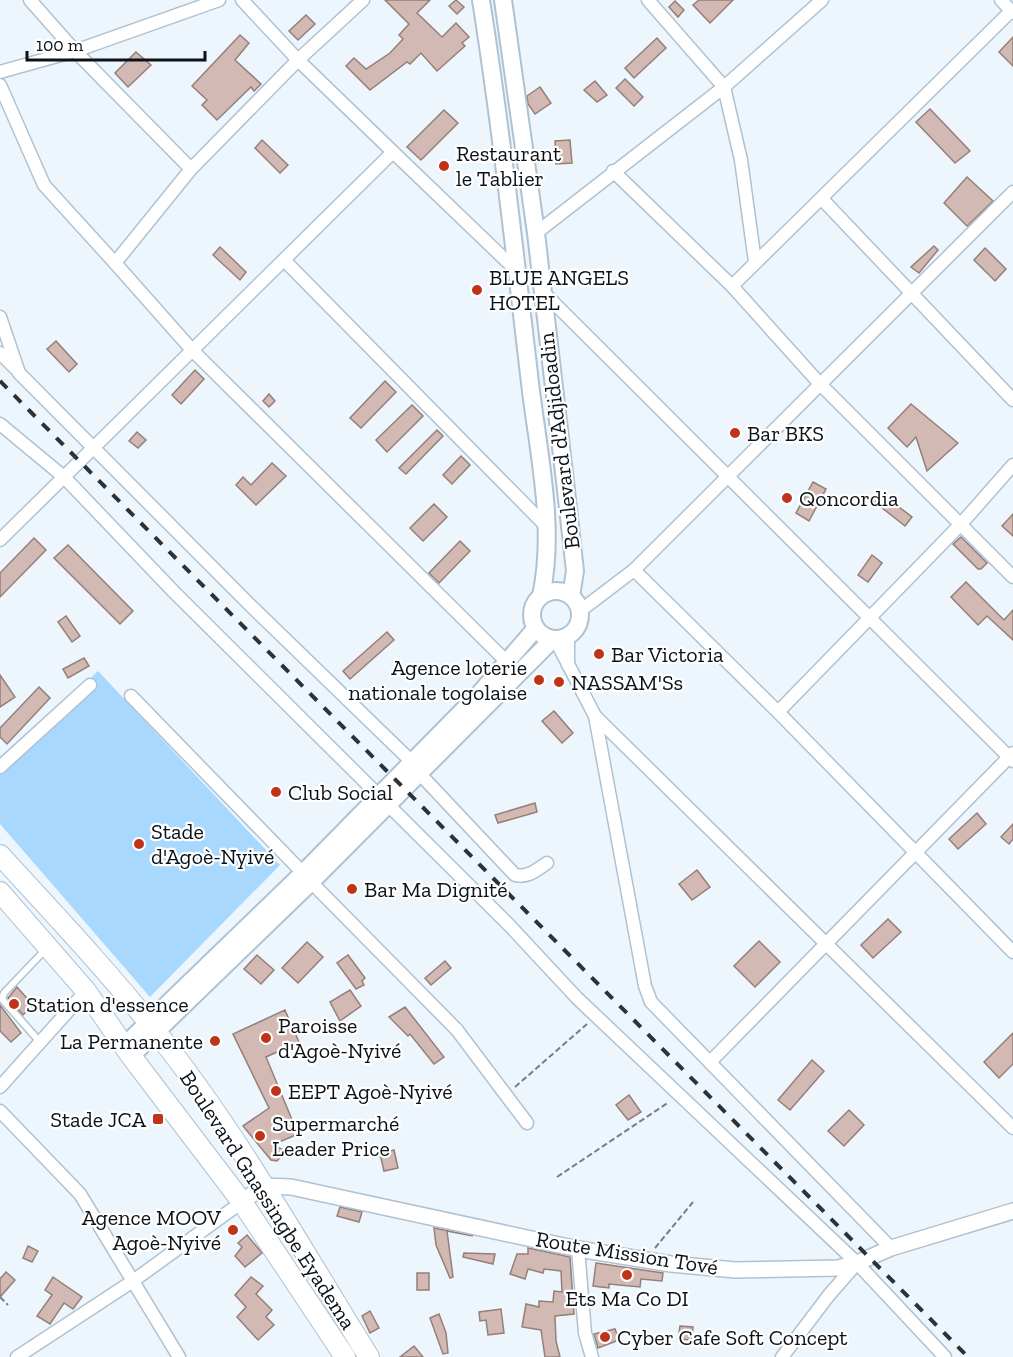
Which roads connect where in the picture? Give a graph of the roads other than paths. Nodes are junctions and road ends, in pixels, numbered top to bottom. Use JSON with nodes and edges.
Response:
{"nodes":[{"id":1,"x":30,"y":0,"type":"edge"},
{"id":2,"x":219,"y":0,"type":"edge"},
{"id":3,"x":242,"y":0,"type":"edge"},
{"id":4,"x":363,"y":0,"type":"edge"},
{"id":5,"x":481,"y":0,"type":"edge"},
{"id":6,"x":503,"y":0,"type":"edge"},
{"id":7,"x":648,"y":0,"type":"edge"},
{"id":8,"x":822,"y":0,"type":"edge"},
{"id":9,"x":1001,"y":0,"type":"edge"},
{"id":10,"x":1012,"y":12,"type":"edge"},
{"id":11,"x":75,"y":51,"type":"junction"},
{"id":12,"x":298,"y":60,"type":"junction"},
{"id":13,"x":0,"y":72,"type":"edge"},
{"id":14,"x":0,"y":85,"type":"edge"},
{"id":15,"x":724,"y":87,"type":"junction"},
{"id":16,"x":393,"y":152,"type":"junction"},
{"id":17,"x":191,"y":169,"type":"junction"},
{"id":18,"x":613,"y":171,"type":"junction"},
{"id":19,"x":1013,"y":192,"type":"edge"},
{"id":20,"x":822,"y":199,"type":"junction"},
{"id":21,"x":536,"y":233,"type":"junction"},
{"id":22,"x":284,"y":260,"type":"junction"},
{"id":23,"x":755,"y":262,"type":"junction"},
{"id":24,"x":115,"y":263,"type":"junction"},
{"id":25,"x":517,"y":271,"type":"junction"},
{"id":26,"x":732,"y":286,"type":"junction"},
{"id":27,"x":542,"y":291,"type":"junction"},
{"id":28,"x":910,"y":293,"type":"junction"},
{"id":29,"x":0,"y":317,"type":"edge"},
{"id":30,"x":192,"y":350,"type":"junction"},
{"id":31,"x":0,"y":353,"type":"edge"},
{"id":32,"x":20,"y":374,"type":"junction"},
{"id":33,"x":820,"y":384,"type":"junction"},
{"id":34,"x":1013,"y":400,"type":"edge"},
{"id":35,"x":0,"y":424,"type":"edge"},
{"id":36,"x":92,"y":449,"type":"junction"},
{"id":37,"x":1013,"y":465,"type":"edge"},
{"id":38,"x":729,"y":476,"type":"junction"},
{"id":39,"x":64,"y":477,"type":"junction"},
{"id":40,"x":961,"y":524,"type":"junction"},
{"id":41,"x":546,"y":526,"type":"junction"},
{"id":42,"x":0,"y":540,"type":"edge"},
{"id":43,"x":634,"y":570,"type":"junction"},
{"id":44,"x":1013,"y":577,"type":"edge"},
{"id":45,"x":541,"y":596,"type":"junction"},
{"id":46,"x":576,"y":602,"type":"junction"},
{"id":47,"x":870,"y":617,"type":"junction"},
{"id":48,"x":536,"y":628,"type":"junction"},
{"id":49,"x":559,"y":638,"type":"junction"},
{"id":50,"x":508,"y":663,"type":"junction"},
{"id":51,"x":90,"y":685,"type":"dead end"},
{"id":52,"x":131,"y":696,"type":"dead end"},
{"id":53,"x":778,"y":712,"type":"junction"},
{"id":54,"x":595,"y":716,"type":"junction"},
{"id":55,"x":1012,"y":757,"type":"edge"},
{"id":56,"x":0,"y":767,"type":"edge"},
{"id":57,"x":415,"y":768,"type":"junction"},
{"id":58,"x":384,"y":799,"type":"junction"},
{"id":59,"x":916,"y":851,"type":"junction"},
{"id":60,"x":0,"y":855,"type":"edge"},
{"id":61,"x":547,"y":863,"type":"dead end"},
{"id":62,"x":307,"y":877,"type":"junction"},
{"id":63,"x":0,"y":892,"type":"edge"},
{"id":64,"x":827,"y":945,"type":"junction"},
{"id":65,"x":49,"y":946,"type":"junction"},
{"id":66,"x":1013,"y":952,"type":"edge"},
{"id":67,"x":86,"y":990,"type":"junction"},
{"id":68,"x":153,"y":1027,"type":"junction"},
{"id":69,"x":40,"y":1042,"type":"junction"},
{"id":70,"x":127,"y":1051,"type":"junction"},
{"id":71,"x":711,"y":1061,"type":"junction"},
{"id":72,"x":0,"y":1087,"type":"edge"},
{"id":73,"x":0,"y":1111,"type":"edge"},
{"id":74,"x":527,"y":1123,"type":"dead end"},
{"id":75,"x":1013,"y":1128,"type":"edge"},
{"id":76,"x":263,"y":1186,"type":"junction"},
{"id":77,"x":242,"y":1202,"type":"junction"},
{"id":78,"x":1013,"y":1211,"type":"edge"},
{"id":79,"x":891,"y":1248,"type":"junction"},
{"id":80,"x":578,"y":1249,"type":"junction"},
{"id":81,"x":857,"y":1263,"type":"junction"},
{"id":82,"x":133,"y":1281,"type":"junction"},
{"id":83,"x":17,"y":1357,"type":"edge"},
{"id":84,"x":179,"y":1357,"type":"edge"},
{"id":85,"x":345,"y":1357,"type":"edge"},
{"id":86,"x":369,"y":1357,"type":"edge"},
{"id":87,"x":592,"y":1357,"type":"edge"},
{"id":88,"x":782,"y":1357,"type":"edge"},
{"id":89,"x":945,"y":1357,"type":"edge"}],
"edges":[{"from":1,"to":11,"type":"street"},
{"from":2,"to":11,"type":"street"},
{"from":3,"to":12,"type":"street"},
{"from":4,"to":12,"type":"street"},
{"from":5,"to":25,"type":"main road","name":"Boulevard d'Adjidoadin"},
{"from":6,"to":21,"type":"main road","name":"Boulevard d'Adjidoadin"},
{"from":7,"to":15,"type":"street"},
{"from":8,"to":15,"type":"street"},
{"from":9,"to":10,"type":"street"},
{"from":10,"to":20,"type":"street"},
{"from":11,"to":13,"type":"street"},
{"from":11,"to":17,"type":"street"},
{"from":12,"to":16,"type":"street"},
{"from":12,"to":17,"type":"street"},
{"from":14,"to":24,"type":"street"},
{"from":15,"to":18,"type":"street"},
{"from":15,"to":23,"type":"street"},
{"from":16,"to":22,"type":"street"},
{"from":16,"to":25,"type":"street"},
{"from":17,"to":24,"type":"street"},
{"from":18,"to":21,"type":"street"},
{"from":18,"to":26,"type":"street"},
{"from":19,"to":28,"type":"street"},
{"from":20,"to":23,"type":"street"},
{"from":20,"to":28,"type":"street"},
{"from":21,"to":27,"type":"main road","name":"Boulevard d'Adjidoadin"},
{"from":22,"to":30,"type":"street"},
{"from":22,"to":41,"type":"street"},
{"from":23,"to":26,"type":"street"},
{"from":24,"to":30,"type":"street"},
{"from":25,"to":41,"type":"main road","name":"Boulevard d'Adjidoadin"},
{"from":26,"to":33,"type":"street"},
{"from":27,"to":38,"type":"street"},
{"from":27,"to":46,"type":"main road","name":"Boulevard d'Adjidoadin"},
{"from":28,"to":33,"type":"street"},
{"from":28,"to":34,"type":"street"},
{"from":29,"to":32,"type":"street"},
{"from":30,"to":36,"type":"street"},
{"from":30,"to":50,"type":"street"},
{"from":31,"to":32,"type":"street"},
{"from":32,"to":36,"type":"street"},
{"from":33,"to":38,"type":"street"},
{"from":33,"to":40,"type":"street"},
{"from":35,"to":39,"type":"street"},
{"from":36,"to":39,"type":"street"},
{"from":36,"to":57,"type":"street"},
{"from":37,"to":40,"type":"street"},
{"from":38,"to":43,"type":"street"},
{"from":38,"to":47,"type":"street"},
{"from":39,"to":42,"type":"street"},
{"from":39,"to":58,"type":"street"},
{"from":40,"to":44,"type":"street"},
{"from":40,"to":47,"type":"street"},
{"from":41,"to":45,"type":"main road","name":"Boulevard d'Adjidoadin"},
{"from":43,"to":46,"type":"street"},
{"from":43,"to":53,"type":"street"},
{"from":45,"to":46,"type":"main road"},
{"from":45,"to":48,"type":"main road"},
{"from":46,"to":49,"type":"main road"},
{"from":47,"to":53,"type":"street"},
{"from":47,"to":55,"type":"street"},
{"from":48,"to":49,"type":"main road"},
{"from":48,"to":50,"type":"main road"},
{"from":49,"to":54,"type":"street"},
{"from":49,"to":57,"type":"main road"},
{"from":50,"to":57,"type":"main road"},
{"from":51,"to":56,"type":"street"},
{"from":52,"to":62,"type":"street"},
{"from":53,"to":59,"type":"street"},
{"from":54,"to":64,"type":"street"},
{"from":54,"to":71,"type":"street"},
{"from":55,"to":59,"type":"street"},
{"from":57,"to":58,"type":"main road"},
{"from":57,"to":61,"type":"street"},
{"from":58,"to":62,"type":"main road"},
{"from":58,"to":81,"type":"street"},
{"from":59,"to":64,"type":"street"},
{"from":59,"to":66,"type":"street"},
{"from":60,"to":68,"type":"highway","name":"Boulevard Gnassingbe Eyadema"},
{"from":62,"to":68,"type":"main road"},
{"from":62,"to":74,"type":"street"},
{"from":63,"to":65,"type":"highway","name":"Boulevard Gnassingbe Eyadema"},
{"from":64,"to":71,"type":"street"},
{"from":64,"to":75,"type":"street"},
{"from":65,"to":67,"type":"highway","name":"Boulevard Gnassingbe Eyadema"},
{"from":65,"to":69,"type":"lane"},
{"from":67,"to":69,"type":"street"},
{"from":67,"to":70,"type":"highway","name":"Boulevard Gnassingbe Eyadema"},
{"from":68,"to":70,"type":"main road"},
{"from":68,"to":76,"type":"highway","name":"Boulevard Gnassingbe Eyadema"},
{"from":69,"to":72,"type":"street"},
{"from":70,"to":77,"type":"highway","name":"Boulevard Gnassingbe Eyadema"},
{"from":71,"to":79,"type":"street"},
{"from":73,"to":82,"type":"street"},
{"from":76,"to":77,"type":"street"},
{"from":76,"to":80,"type":"street","name":"Route Mission Tové"},
{"from":76,"to":86,"type":"highway","name":"Boulevard Gnassingbe Eyadema"},
{"from":77,"to":82,"type":"street"},
{"from":77,"to":85,"type":"highway","name":"Boulevard Gnassingbe Eyadema"},
{"from":78,"to":79,"type":"street","name":"Route Mission Tové"},
{"from":79,"to":81,"type":"street","name":"Route Mission Tové"},
{"from":80,"to":81,"type":"street","name":"Route Mission Tové"},
{"from":80,"to":87,"type":"street"},
{"from":81,"to":88,"type":"street"},
{"from":81,"to":89,"type":"street"},
{"from":82,"to":83,"type":"street"},
{"from":82,"to":84,"type":"street"}]}
